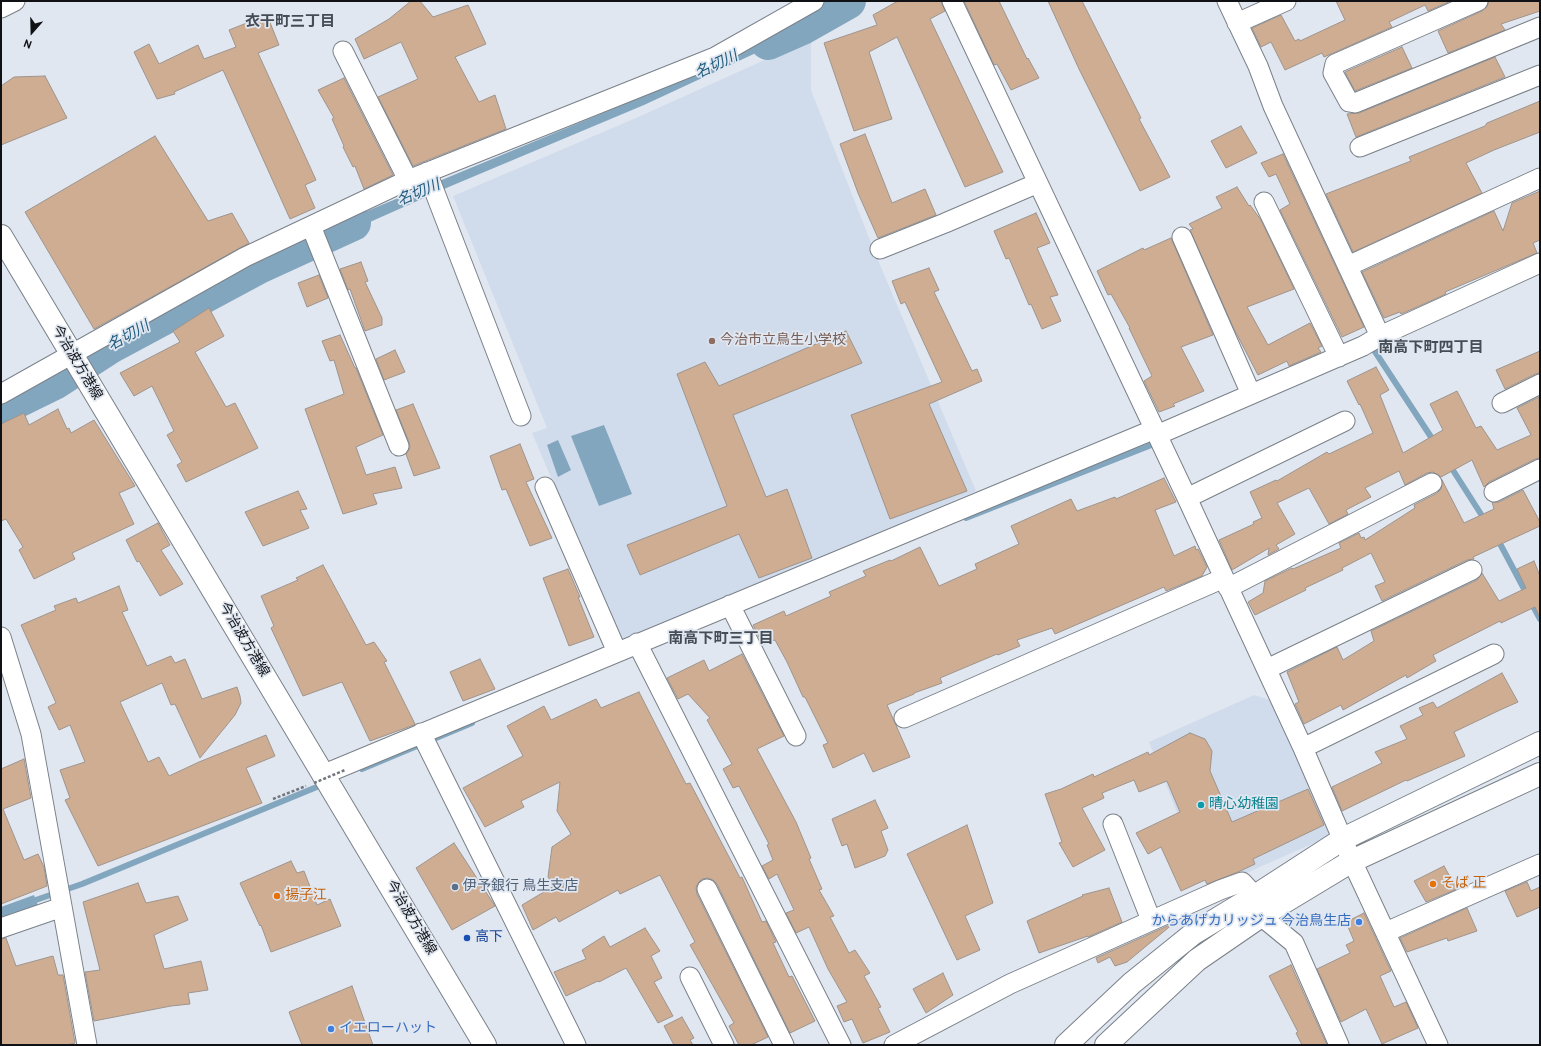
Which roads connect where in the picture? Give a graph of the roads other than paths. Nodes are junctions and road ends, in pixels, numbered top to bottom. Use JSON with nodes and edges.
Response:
{"nodes":[{"id":1,"x":15,"y":1,"type":"edge"},
{"id":2,"x":814,"y":1,"type":"edge"},
{"id":3,"x":952,"y":1,"type":"edge"},
{"id":4,"x":1227,"y":1,"type":"edge"},
{"id":5,"x":1286,"y":1,"type":"edge"},
{"id":6,"x":1478,"y":1,"type":"edge"},
{"id":7,"x":1,"y":8,"type":"edge"},
{"id":8,"x":1237,"y":23,"type":"junction"},
{"id":9,"x":1540,"y":26,"type":"edge"},
{"id":10,"x":343,"y":51,"type":"dead end"},
{"id":11,"x":1540,"y":75,"type":"edge"},
{"id":12,"x":1360,"y":147,"type":"dead end"},
{"id":13,"x":427,"y":172,"type":"junction"},
{"id":14,"x":1540,"y":178,"type":"edge"},
{"id":15,"x":408,"y":180,"type":"junction"},
{"id":16,"x":1038,"y":183,"type":"junction"},
{"id":17,"x":1264,"y":202,"type":"dead end"},
{"id":18,"x":311,"y":226,"type":"junction"},
{"id":19,"x":1,"y":236,"type":"edge"},
{"id":20,"x":1182,"y":238,"type":"dead end"},
{"id":21,"x":880,"y":249,"type":"dead end"},
{"id":22,"x":1540,"y":263,"type":"edge"},
{"id":23,"x":1348,"y":266,"type":"junction"},
{"id":24,"x":1380,"y":336,"type":"junction"},
{"id":25,"x":71,"y":354,"type":"junction"},
{"id":26,"x":1339,"y":356,"type":"junction"},
{"id":27,"x":1540,"y":384,"type":"edge"},
{"id":28,"x":1,"y":394,"type":"edge"},
{"id":29,"x":1251,"y":394,"type":"junction"},
{"id":30,"x":1502,"y":403,"type":"dead end"},
{"id":31,"x":522,"y":416,"type":"dead end"},
{"id":32,"x":1345,"y":421,"type":"dead end"},
{"id":33,"x":1156,"y":432,"type":"junction"},
{"id":34,"x":399,"y":446,"type":"dead end"},
{"id":35,"x":1540,"y":469,"type":"edge"},
{"id":36,"x":1432,"y":483,"type":"dead end"},
{"id":37,"x":545,"y":487,"type":"dead end"},
{"id":38,"x":1494,"y":492,"type":"dead end"},
{"id":39,"x":1187,"y":498,"type":"junction"},
{"id":40,"x":1472,"y":570,"type":"dead end"},
{"id":41,"x":1226,"y":583,"type":"junction"},
{"id":42,"x":730,"y":605,"type":"junction"},
{"id":43,"x":1,"y":637,"type":"edge"},
{"id":44,"x":637,"y":644,"type":"junction"},
{"id":45,"x":617,"y":652,"type":"junction"},
{"id":46,"x":1494,"y":654,"type":"dead end"},
{"id":47,"x":1267,"y":669,"type":"junction"},
{"id":48,"x":904,"y":718,"type":"dead end"},
{"id":49,"x":421,"y":733,"type":"junction"},
{"id":50,"x":796,"y":736,"type":"dead end"},
{"id":51,"x":1540,"y":743,"type":"edge"},
{"id":52,"x":1304,"y":748,"type":"junction"},
{"id":53,"x":322,"y":774,"type":"junction"},
{"id":54,"x":1540,"y":774,"type":"edge"},
{"id":55,"x":1113,"y":824,"type":"dead end"},
{"id":56,"x":1343,"y":839,"type":"junction"},
{"id":57,"x":1352,"y":861,"type":"junction"},
{"id":58,"x":1540,"y":864,"type":"edge"},
{"id":59,"x":707,"y":889,"type":"dead end"},
{"id":60,"x":1255,"y":896,"type":"junction"},
{"id":61,"x":62,"y":907,"type":"junction"},
{"id":62,"x":1261,"y":916,"type":"junction"},
{"id":63,"x":1151,"y":920,"type":"junction"},
{"id":64,"x":1,"y":928,"type":"edge"},
{"id":65,"x":1386,"y":932,"type":"junction"},
{"id":66,"x":690,"y":977,"type":"dead end"},
{"id":67,"x":87,"y":1045,"type":"edge"},
{"id":68,"x":485,"y":1045,"type":"edge"},
{"id":69,"x":576,"y":1045,"type":"edge"},
{"id":70,"x":724,"y":1045,"type":"edge"},
{"id":71,"x":784,"y":1045,"type":"edge"},
{"id":72,"x":841,"y":1045,"type":"edge"},
{"id":73,"x":894,"y":1045,"type":"edge"},
{"id":74,"x":1066,"y":1045,"type":"edge"},
{"id":75,"x":1106,"y":1045,"type":"edge"},
{"id":76,"x":1339,"y":1045,"type":"edge"},
{"id":77,"x":1438,"y":1045,"type":"edge"}],
"edges":[{"from":1,"to":7,"type":"street"},
{"from":2,"to":13,"type":"street"},
{"from":3,"to":16,"type":"street"},
{"from":4,"to":8,"type":"street"},
{"from":5,"to":8,"type":"street"},
{"from":6,"to":9,"type":"street"},
{"from":8,"to":23,"type":"street"},
{"from":10,"to":15,"type":"street"},
{"from":11,"to":12,"type":"street"},
{"from":13,"to":15,"type":"street"},
{"from":13,"to":31,"type":"street"},
{"from":14,"to":23,"type":"street"},
{"from":15,"to":18,"type":"street"},
{"from":16,"to":21,"type":"street"},
{"from":16,"to":33,"type":"street"},
{"from":17,"to":26,"type":"street"},
{"from":18,"to":25,"type":"street"},
{"from":18,"to":34,"type":"street"},
{"from":19,"to":25,"type":"street","name":"今治波方港線"},
{"from":20,"to":29,"type":"street"},
{"from":22,"to":24,"type":"street"},
{"from":23,"to":24,"type":"street"},
{"from":24,"to":26,"type":"street"},
{"from":25,"to":28,"type":"street"},
{"from":25,"to":53,"type":"street","name":"今治波方港線"},
{"from":26,"to":29,"type":"street"},
{"from":27,"to":30,"type":"street"},
{"from":29,"to":33,"type":"street"},
{"from":32,"to":39,"type":"street"},
{"from":33,"to":39,"type":"street"},
{"from":33,"to":42,"type":"street"},
{"from":35,"to":38,"type":"street"},
{"from":36,"to":41,"type":"street"},
{"from":37,"to":45,"type":"street"},
{"from":39,"to":41,"type":"street"},
{"from":40,"to":47,"type":"street"},
{"from":41,"to":47,"type":"street"},
{"from":41,"to":48,"type":"street"},
{"from":42,"to":44,"type":"street"},
{"from":42,"to":50,"type":"street"},
{"from":43,"to":61,"type":"street"},
{"from":44,"to":45,"type":"street"},
{"from":44,"to":72,"type":"street"},
{"from":45,"to":49,"type":"street"},
{"from":46,"to":52,"type":"street"},
{"from":47,"to":52,"type":"street"},
{"from":49,"to":53,"type":"street"},
{"from":49,"to":69,"type":"street"},
{"from":51,"to":56,"type":"street"},
{"from":52,"to":56,"type":"street"},
{"from":53,"to":68,"type":"street","name":"今治波方港線"},
{"from":54,"to":57,"type":"street"},
{"from":55,"to":63,"type":"street"},
{"from":56,"to":57,"type":"street"},
{"from":56,"to":60,"type":"street"},
{"from":57,"to":62,"type":"street"},
{"from":57,"to":65,"type":"street"},
{"from":58,"to":65,"type":"street"},
{"from":59,"to":71,"type":"street"},
{"from":60,"to":62,"type":"street"},
{"from":60,"to":63,"type":"street"},
{"from":60,"to":74,"type":"street"},
{"from":61,"to":64,"type":"street"},
{"from":61,"to":67,"type":"street"},
{"from":62,"to":75,"type":"street"},
{"from":62,"to":76,"type":"street"},
{"from":63,"to":73,"type":"street"},
{"from":65,"to":77,"type":"street"},
{"from":66,"to":70,"type":"street"}]}
